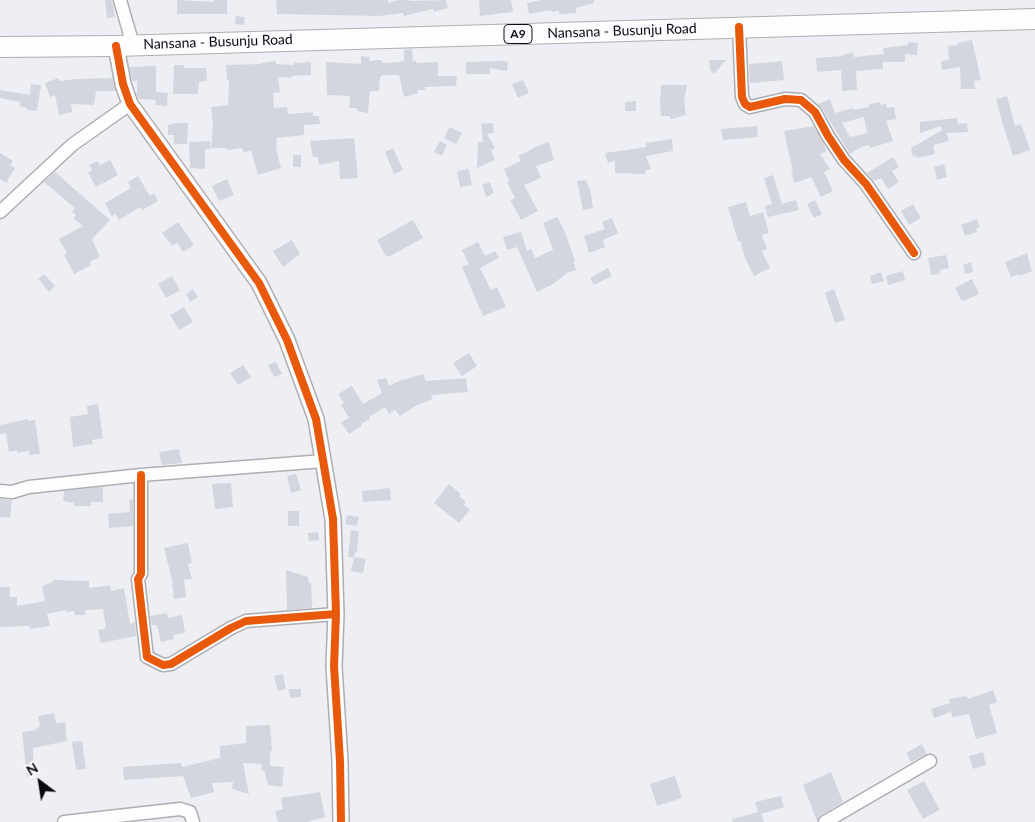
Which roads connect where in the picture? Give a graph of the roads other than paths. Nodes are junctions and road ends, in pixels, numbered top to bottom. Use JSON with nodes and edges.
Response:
{"nodes":[{"id":1,"x":120,"y":0,"type":"edge"},
{"id":2,"x":1035,"y":19,"type":"edge"},
{"id":3,"x":739,"y":27,"type":"junction"},
{"id":4,"x":124,"y":45,"type":"junction"},
{"id":5,"x":0,"y":47,"type":"edge"},
{"id":6,"x":130,"y":104,"type":"junction"},
{"id":7,"x":0,"y":212,"type":"edge"},
{"id":8,"x":914,"y":253,"type":"dead end"},
{"id":9,"x":324,"y":461,"type":"junction"},
{"id":10,"x":141,"y":476,"type":"junction"},
{"id":11,"x":0,"y":491,"type":"edge"},
{"id":12,"x":336,"y":614,"type":"junction"},
{"id":13,"x":930,"y":761,"type":"dead end"},
{"id":14,"x":64,"y":822,"type":"edge"},
{"id":15,"x":193,"y":822,"type":"edge"},
{"id":16,"x":340,"y":822,"type":"edge"},
{"id":17,"x":825,"y":822,"type":"edge"}],
"edges":[{"from":1,"to":4,"type":"street"},
{"from":2,"to":3,"type":"main road","name":"Nansana - Busunju Road","number":"A9"},
{"from":3,"to":4,"type":"main road","name":"Nansana - Busunju Road","number":"A9"},
{"from":3,"to":8,"type":"street"},
{"from":4,"to":5,"type":"main road","name":"Nansana - Busunju Road","number":"A9"},
{"from":4,"to":6,"type":"street"},
{"from":6,"to":7,"type":"street"},
{"from":6,"to":9,"type":"street"},
{"from":9,"to":10,"type":"street"},
{"from":9,"to":12,"type":"street"},
{"from":10,"to":11,"type":"street"},
{"from":10,"to":12,"type":"street"},
{"from":12,"to":16,"type":"street"},
{"from":13,"to":17,"type":"street"},
{"from":14,"to":15,"type":"street"}]}
